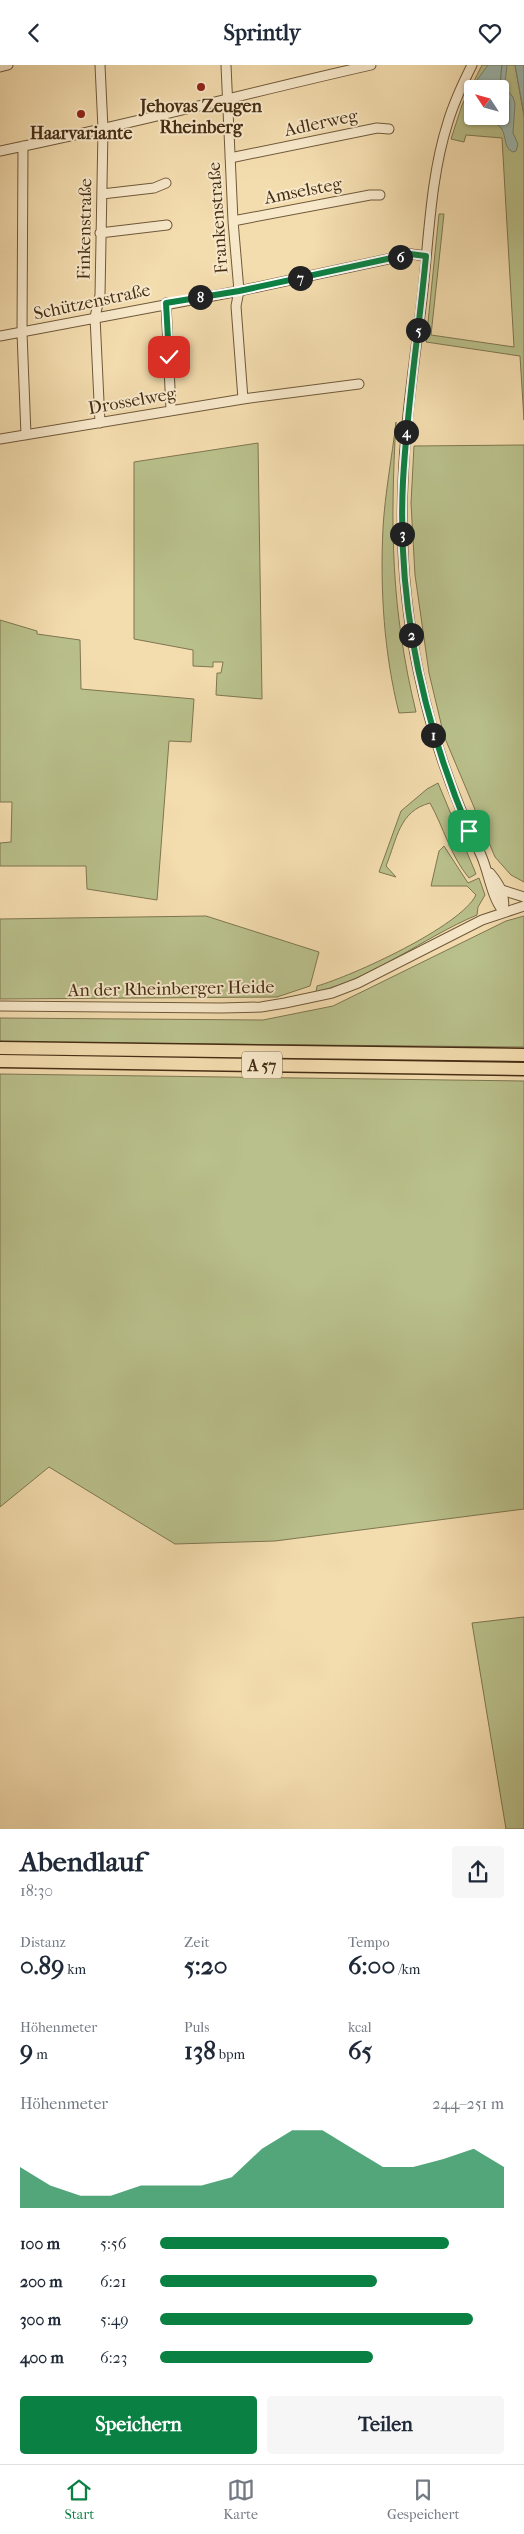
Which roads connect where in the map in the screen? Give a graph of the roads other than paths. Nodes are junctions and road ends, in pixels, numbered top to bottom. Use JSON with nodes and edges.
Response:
{"nodes":[{"id":1,"x":8,"y":65,"type":"edge"},
{"id":2,"x":100,"y":65,"type":"edge"},
{"id":3,"x":226,"y":65,"type":"edge"},
{"id":4,"x":371,"y":65,"type":"edge"},
{"id":5,"x":472,"y":65,"type":"edge"},
{"id":6,"x":0,"y":67,"type":"edge"},
{"id":7,"x":226,"y":98,"type":"junction"},
{"id":8,"x":104,"y":129,"type":"junction"},
{"id":9,"x":388,"y":129,"type":"dead end"},
{"id":10,"x":23,"y":146,"type":"junction"},
{"id":11,"x":0,"y":151,"type":"edge"},
{"id":12,"x":230,"y":158,"type":"junction"},
{"id":13,"x":166,"y":183,"type":"dead end"},
{"id":14,"x":102,"y":194,"type":"junction"},
{"id":15,"x":380,"y":195,"type":"dead end"},
{"id":16,"x":232,"y":221,"type":"junction"},
{"id":17,"x":167,"y":225,"type":"dead end"},
{"id":18,"x":100,"y":233,"type":"junction"},
{"id":19,"x":426,"y":256,"type":"junction"},
{"id":20,"x":239,"y":291,"type":"junction"},
{"id":21,"x":166,"y":303,"type":"junction"},
{"id":22,"x":95,"y":317,"type":"junction"},
{"id":23,"x":22,"y":333,"type":"junction"},
{"id":24,"x":0,"y":336,"type":"edge"},
{"id":25,"x":358,"y":384,"type":"dead end"},
{"id":26,"x":243,"y":399,"type":"junction"},
{"id":27,"x":171,"y":410,"type":"junction"},
{"id":28,"x":100,"y":423,"type":"junction"},
{"id":29,"x":26,"y":435,"type":"junction"},
{"id":30,"x":0,"y":439,"type":"edge"},
{"id":31,"x":488,"y":870,"type":"junction"},
{"id":32,"x":502,"y":890,"type":"junction"},
{"id":33,"x":524,"y":897,"type":"edge"},
{"id":34,"x":524,"y":906,"type":"edge"},
{"id":35,"x":503,"y":911,"type":"junction"},
{"id":36,"x":0,"y":1006,"type":"edge"},
{"id":37,"x":0,"y":1048,"type":"edge"},
{"id":38,"x":524,"y":1055,"type":"edge"},
{"id":39,"x":0,"y":1061,"type":"edge"},
{"id":40,"x":524,"y":1069,"type":"edge"}],
"edges":[{"from":1,"to":6,"type":"street"},
{"from":2,"to":8,"type":"street","name":"Finkenstraße"},
{"from":3,"to":7,"type":"street","name":"Frankenstraße"},
{"from":4,"to":7,"type":"street"},
{"from":5,"to":19,"type":"street"},
{"from":7,"to":8,"type":"street"},
{"from":7,"to":12,"type":"street","name":"Frankenstraße"},
{"from":8,"to":10,"type":"street"},
{"from":8,"to":14,"type":"street","name":"Finkenstraße"},
{"from":9,"to":12,"type":"street","name":"Adlerweg"},
{"from":10,"to":11,"type":"street"},
{"from":10,"to":23,"type":"street"},
{"from":12,"to":16,"type":"street","name":"Frankenstraße"},
{"from":13,"to":14,"type":"street"},
{"from":14,"to":18,"type":"street","name":"Finkenstraße"},
{"from":15,"to":16,"type":"street","name":"Amselsteg"},
{"from":16,"to":20,"type":"street","name":"Frankenstraße"},
{"from":17,"to":18,"type":"street"},
{"from":18,"to":22,"type":"street","name":"Finkenstraße"},
{"from":19,"to":20,"type":"street","name":"Schützenstraße"},
{"from":19,"to":31,"type":"street"},
{"from":20,"to":21,"type":"street","name":"Schützenstraße"},
{"from":20,"to":26,"type":"street","name":"Frankenstraße"},
{"from":21,"to":22,"type":"street","name":"Schützenstraße"},
{"from":21,"to":27,"type":"street"},
{"from":22,"to":23,"type":"street","name":"Schützenstraße"},
{"from":22,"to":28,"type":"street","name":"Finkenstraße"},
{"from":23,"to":24,"type":"street","name":"Schützenstraße"},
{"from":23,"to":29,"type":"street"},
{"from":25,"to":26,"type":"street","name":"Drosselweg"},
{"from":26,"to":27,"type":"street","name":"Drosselweg"},
{"from":27,"to":28,"type":"street","name":"Drosselweg"},
{"from":28,"to":29,"type":"street","name":"Drosselweg"},
{"from":29,"to":30,"type":"street","name":"Drosselweg"},
{"from":31,"to":32,"type":"street"},
{"from":31,"to":35,"type":"street"},
{"from":32,"to":33,"type":"street"},
{"from":32,"to":35,"type":"street"},
{"from":34,"to":35,"type":"street","name":"An der Rheinberger Heide"},
{"from":35,"to":36,"type":"street","name":"An der Rheinberger Heide"},
{"from":37,"to":38,"type":"highway","number":"A 57"},
{"from":39,"to":40,"type":"highway","number":"A 57"}]}
